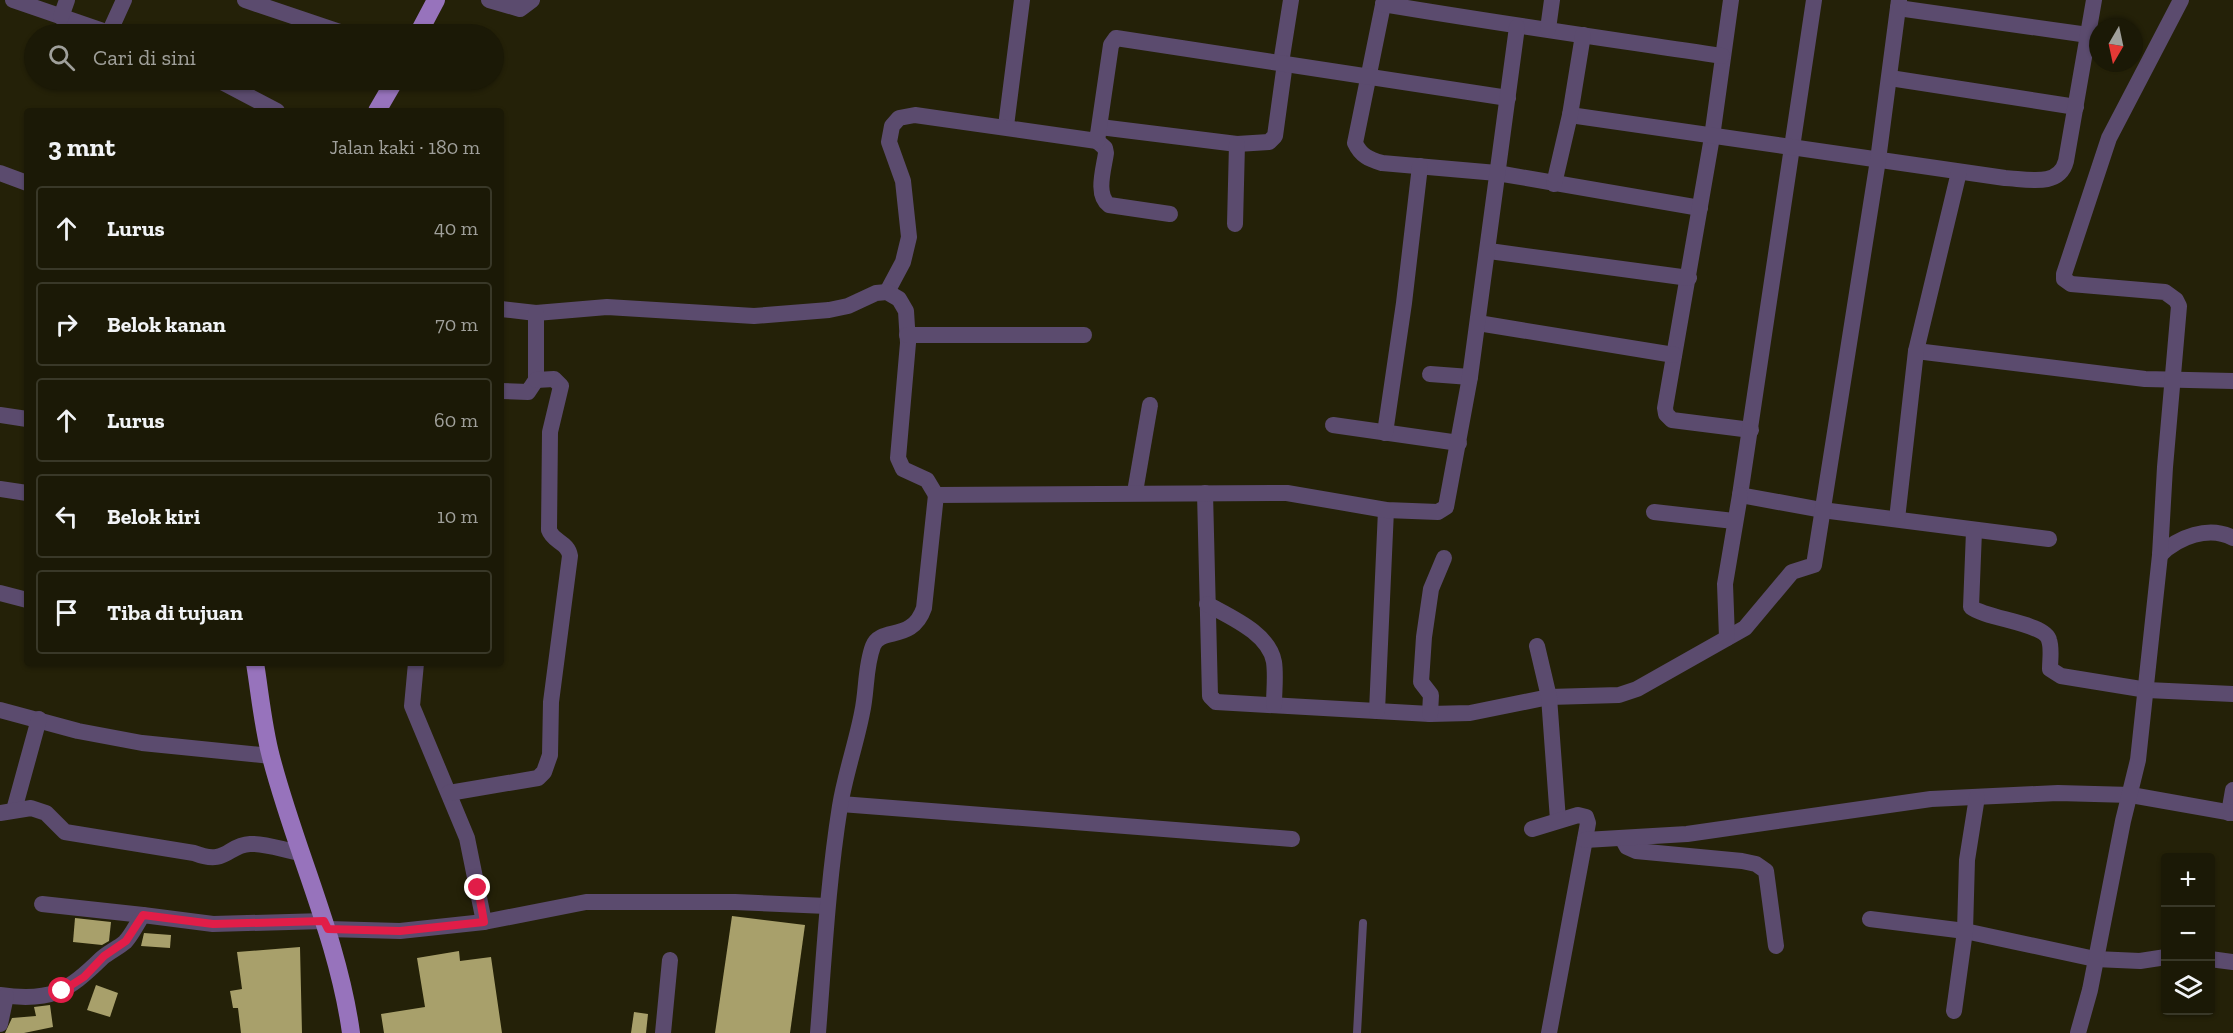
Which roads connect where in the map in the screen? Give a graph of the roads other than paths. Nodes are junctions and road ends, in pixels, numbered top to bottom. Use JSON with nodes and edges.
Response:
{"nodes":[{"id":1,"x":13,"y":0,"type":"edge"},
{"id":2,"x":67,"y":0,"type":"edge"},
{"id":3,"x":124,"y":0,"type":"edge"},
{"id":4,"x":245,"y":0,"type":"edge"},
{"id":5,"x":436,"y":0,"type":"edge"},
{"id":6,"x":489,"y":0,"type":"edge"},
{"id":7,"x":531,"y":0,"type":"edge"},
{"id":8,"x":1022,"y":0,"type":"edge"},
{"id":9,"x":1291,"y":0,"type":"edge"},
{"id":10,"x":1552,"y":0,"type":"edge"},
{"id":11,"x":1731,"y":0,"type":"edge"},
{"id":12,"x":1814,"y":0,"type":"edge"},
{"id":13,"x":2094,"y":0,"type":"edge"},
{"id":14,"x":2181,"y":0,"type":"edge"},
{"id":15,"x":1383,"y":2,"type":"edge"},
{"id":16,"x":1899,"y":4,"type":"edge"},
{"id":17,"x":61,"y":17,"type":"junction"},
{"id":18,"x":81,"y":24,"type":"edge"},
{"id":19,"x":114,"y":24,"type":"edge"},
{"id":20,"x":316,"y":24,"type":"edge"},
{"id":21,"x":423,"y":24,"type":"edge"},
{"id":22,"x":1517,"y":27,"type":"junction"},
{"id":23,"x":1548,"y":29,"type":"junction"},
{"id":24,"x":1583,"y":35,"type":"junction"},
{"id":25,"x":2088,"y":35,"type":"junction"},
{"id":26,"x":1722,"y":56,"type":"junction"},
{"id":27,"x":1283,"y":63,"type":"junction"},
{"id":28,"x":1370,"y":77,"type":"junction"},
{"id":29,"x":1890,"y":78,"type":"junction"},
{"id":30,"x":237,"y":90,"type":"edge"},
{"id":31,"x":389,"y":90,"type":"edge"},
{"id":32,"x":1508,"y":98,"type":"junction"},
{"id":33,"x":2076,"y":107,"type":"junction"},
{"id":34,"x":272,"y":108,"type":"edge"},
{"id":35,"x":379,"y":108,"type":"edge"},
{"id":36,"x":1570,"y":115,"type":"junction"},
{"id":37,"x":1006,"y":126,"type":"junction"},
{"id":38,"x":1099,"y":134,"type":"junction"},
{"id":39,"x":1712,"y":137,"type":"junction"},
{"id":40,"x":1237,"y":144,"type":"junction"},
{"id":41,"x":1791,"y":149,"type":"junction"},
{"id":42,"x":1878,"y":160,"type":"junction"},
{"id":43,"x":1419,"y":166,"type":"junction"},
{"id":44,"x":1959,"y":172,"type":"junction"},
{"id":45,"x":0,"y":173,"type":"edge"},
{"id":46,"x":1497,"y":173,"type":"junction"},
{"id":47,"x":24,"y":182,"type":"edge"},
{"id":48,"x":1554,"y":184,"type":"junction"},
{"id":49,"x":1700,"y":208,"type":"junction"},
{"id":50,"x":1170,"y":214,"type":"dead end"},
{"id":51,"x":1235,"y":224,"type":"dead end"},
{"id":52,"x":1489,"y":251,"type":"junction"},
{"id":53,"x":1689,"y":278,"type":"junction"},
{"id":54,"x":887,"y":292,"type":"junction"},
{"id":55,"x":504,"y":309,"type":"edge"},
{"id":56,"x":536,"y":312,"type":"junction"},
{"id":57,"x":1478,"y":323,"type":"junction"},
{"id":58,"x":907,"y":335,"type":"junction"},
{"id":59,"x":1084,"y":335,"type":"dead end"},
{"id":60,"x":1916,"y":351,"type":"junction"},
{"id":61,"x":1674,"y":355,"type":"junction"},
{"id":62,"x":1431,"y":374,"type":"dead end"},
{"id":63,"x":1470,"y":377,"type":"junction"},
{"id":64,"x":536,"y":380,"type":"junction"},
{"id":65,"x":2171,"y":380,"type":"junction"},
{"id":66,"x":2233,"y":381,"type":"edge"},
{"id":67,"x":504,"y":391,"type":"edge"},
{"id":68,"x":1150,"y":405,"type":"dead end"},
{"id":69,"x":0,"y":415,"type":"edge"},
{"id":70,"x":24,"y":419,"type":"edge"},
{"id":71,"x":1333,"y":425,"type":"dead end"},
{"id":72,"x":1751,"y":430,"type":"junction"},
{"id":73,"x":1385,"y":433,"type":"junction"},
{"id":74,"x":1460,"y":442,"type":"junction"},
{"id":75,"x":0,"y":489,"type":"edge"},
{"id":76,"x":1136,"y":492,"type":"junction"},
{"id":77,"x":24,"y":493,"type":"edge"},
{"id":78,"x":1205,"y":493,"type":"junction"},
{"id":79,"x":936,"y":495,"type":"junction"},
{"id":80,"x":1740,"y":495,"type":"junction"},
{"id":81,"x":1386,"y":510,"type":"junction"},
{"id":82,"x":1822,"y":510,"type":"junction"},
{"id":83,"x":1654,"y":512,"type":"dead end"},
{"id":84,"x":1897,"y":519,"type":"junction"},
{"id":85,"x":1734,"y":521,"type":"junction"},
{"id":86,"x":1974,"y":531,"type":"junction"},
{"id":87,"x":2233,"y":538,"type":"edge"},
{"id":88,"x":2049,"y":539,"type":"dead end"},
{"id":89,"x":2160,"y":555,"type":"junction"},
{"id":90,"x":1444,"y":558,"type":"dead end"},
{"id":91,"x":0,"y":593,"type":"edge"},
{"id":92,"x":24,"y":599,"type":"edge"},
{"id":93,"x":1207,"y":604,"type":"junction"},
{"id":94,"x":1727,"y":638,"type":"junction"},
{"id":95,"x":1537,"y":646,"type":"dead end"},
{"id":96,"x":256,"y":666,"type":"edge"},
{"id":97,"x":416,"y":666,"type":"edge"},
{"id":98,"x":2147,"y":690,"type":"junction"},
{"id":99,"x":2233,"y":694,"type":"edge"},
{"id":100,"x":1549,"y":697,"type":"junction"},
{"id":101,"x":1274,"y":705,"type":"junction"},
{"id":102,"x":0,"y":710,"type":"edge"},
{"id":103,"x":1377,"y":711,"type":"junction"},
{"id":104,"x":1430,"y":714,"type":"junction"},
{"id":105,"x":39,"y":719,"type":"junction"},
{"id":106,"x":271,"y":756,"type":"junction"},
{"id":107,"x":2233,"y":790,"type":"edge"},
{"id":108,"x":449,"y":793,"type":"junction"},
{"id":109,"x":2132,"y":795,"type":"junction"},
{"id":110,"x":1977,"y":796,"type":"junction"},
{"id":111,"x":841,"y":804,"type":"junction"},
{"id":112,"x":7,"y":811,"type":"edge"},
{"id":113,"x":2231,"y":813,"type":"edge"},
{"id":114,"x":1558,"y":820,"type":"junction"},
{"id":115,"x":1532,"y":829,"type":"dead end"},
{"id":116,"x":1622,"y":838,"type":"junction"},
{"id":117,"x":1292,"y":839,"type":"dead end"},
{"id":118,"x":1585,"y":840,"type":"junction"},
{"id":119,"x":301,"y":853,"type":"junction"},
{"id":120,"x":42,"y":904,"type":"dead end"},
{"id":121,"x":827,"y":906,"type":"junction"},
{"id":122,"x":143,"y":915,"type":"junction"},
{"id":123,"x":1870,"y":919,"type":"dead end"},
{"id":124,"x":484,"y":922,"type":"junction"},
{"id":125,"x":1363,"y":923,"type":"dead end"},
{"id":126,"x":326,"y":925,"type":"junction"},
{"id":127,"x":1965,"y":931,"type":"junction"},
{"id":128,"x":1776,"y":946,"type":"dead end"},
{"id":129,"x":2161,"y":958,"type":"edge"},
{"id":130,"x":2096,"y":959,"type":"junction"},
{"id":131,"x":670,"y":960,"type":"dead end"},
{"id":132,"x":2215,"y":960,"type":"edge"},
{"id":133,"x":2233,"y":962,"type":"edge"},
{"id":134,"x":3,"y":995,"type":"edge"},
{"id":135,"x":1954,"y":1011,"type":"dead end"},
{"id":136,"x":0,"y":1024,"type":"edge"},
{"id":137,"x":351,"y":1033,"type":"edge"},
{"id":138,"x":663,"y":1033,"type":"edge"},
{"id":139,"x":818,"y":1033,"type":"edge"},
{"id":140,"x":1358,"y":1033,"type":"edge"},
{"id":141,"x":1549,"y":1033,"type":"edge"},
{"id":142,"x":2078,"y":1033,"type":"edge"}],
"edges":[{"from":1,"to":17,"type":"street"},
{"from":2,"to":17,"type":"street"},
{"from":3,"to":19,"type":"street"},
{"from":4,"to":20,"type":"street"},
{"from":5,"to":21,"type":"main road"},
{"from":6,"to":7,"type":"street"},
{"from":8,"to":37,"type":"street"},
{"from":9,"to":27,"type":"street"},
{"from":10,"to":23,"type":"street"},
{"from":11,"to":26,"type":"street"},
{"from":12,"to":41,"type":"street"},
{"from":13,"to":25,"type":"street"},
{"from":14,"to":65,"type":"street"},
{"from":15,"to":22,"type":"street"},
{"from":15,"to":28,"type":"street"},
{"from":16,"to":25,"type":"street"},
{"from":16,"to":29,"type":"street"},
{"from":17,"to":18,"type":"street"},
{"from":22,"to":23,"type":"street"},
{"from":22,"to":32,"type":"street"},
{"from":23,"to":24,"type":"street"},
{"from":24,"to":26,"type":"street"},
{"from":24,"to":36,"type":"street"},
{"from":25,"to":33,"type":"street"},
{"from":26,"to":39,"type":"street"},
{"from":27,"to":28,"type":"street"},
{"from":27,"to":38,"type":"street"},
{"from":27,"to":40,"type":"street"},
{"from":28,"to":32,"type":"street"},
{"from":28,"to":43,"type":"street"},
{"from":29,"to":33,"type":"street"},
{"from":29,"to":42,"type":"street"},
{"from":30,"to":34,"type":"street"},
{"from":31,"to":35,"type":"main road"},
{"from":32,"to":46,"type":"street"},
{"from":33,"to":44,"type":"street"},
{"from":36,"to":39,"type":"street"},
{"from":36,"to":48,"type":"street"},
{"from":37,"to":38,"type":"street"},
{"from":37,"to":54,"type":"street"},
{"from":38,"to":40,"type":"street"},
{"from":38,"to":50,"type":"street"},
{"from":39,"to":41,"type":"street"},
{"from":39,"to":49,"type":"street"},
{"from":40,"to":51,"type":"street"},
{"from":41,"to":42,"type":"street"},
{"from":41,"to":72,"type":"street"},
{"from":42,"to":44,"type":"street"},
{"from":42,"to":82,"type":"street"},
{"from":43,"to":46,"type":"street"},
{"from":43,"to":73,"type":"street"},
{"from":44,"to":60,"type":"street"},
{"from":45,"to":47,"type":"street"},
{"from":46,"to":48,"type":"street"},
{"from":46,"to":52,"type":"street"},
{"from":48,"to":49,"type":"street"},
{"from":49,"to":53,"type":"street"},
{"from":52,"to":53,"type":"street"},
{"from":52,"to":57,"type":"street"},
{"from":53,"to":61,"type":"street"},
{"from":54,"to":56,"type":"street"},
{"from":54,"to":58,"type":"street"},
{"from":55,"to":56,"type":"street"},
{"from":56,"to":64,"type":"street"},
{"from":57,"to":61,"type":"street"},
{"from":57,"to":63,"type":"street"},
{"from":58,"to":59,"type":"street"},
{"from":58,"to":79,"type":"street"},
{"from":60,"to":65,"type":"street"},
{"from":60,"to":84,"type":"street"},
{"from":61,"to":72,"type":"street"},
{"from":62,"to":63,"type":"street"},
{"from":63,"to":74,"type":"street"},
{"from":64,"to":67,"type":"street"},
{"from":64,"to":108,"type":"street"},
{"from":65,"to":66,"type":"street"},
{"from":65,"to":89,"type":"street"},
{"from":68,"to":76,"type":"street"},
{"from":69,"to":70,"type":"street"},
{"from":71,"to":73,"type":"street"},
{"from":72,"to":80,"type":"street"},
{"from":73,"to":74,"type":"street"},
{"from":74,"to":81,"type":"street"},
{"from":75,"to":77,"type":"street"},
{"from":76,"to":78,"type":"street"},
{"from":76,"to":79,"type":"street"},
{"from":78,"to":81,"type":"street"},
{"from":78,"to":93,"type":"street"},
{"from":79,"to":111,"type":"street"},
{"from":80,"to":82,"type":"street"},
{"from":80,"to":85,"type":"street"},
{"from":81,"to":103,"type":"street"},
{"from":82,"to":84,"type":"street"},
{"from":82,"to":94,"type":"street"},
{"from":83,"to":85,"type":"street"},
{"from":84,"to":86,"type":"street"},
{"from":85,"to":94,"type":"street"},
{"from":86,"to":88,"type":"street"},
{"from":86,"to":98,"type":"street"},
{"from":87,"to":89,"type":"street"},
{"from":89,"to":98,"type":"street"},
{"from":90,"to":104,"type":"street"},
{"from":91,"to":92,"type":"street"},
{"from":93,"to":101,"type":"street"},
{"from":93,"to":101,"type":"street"},
{"from":94,"to":100,"type":"street"},
{"from":95,"to":100,"type":"street"},
{"from":96,"to":106,"type":"main road"},
{"from":97,"to":108,"type":"street"},
{"from":98,"to":99,"type":"street"},
{"from":98,"to":109,"type":"street"},
{"from":100,"to":104,"type":"street"},
{"from":100,"to":114,"type":"street"},
{"from":101,"to":103,"type":"street"},
{"from":102,"to":105,"type":"street"},
{"from":103,"to":104,"type":"street"},
{"from":105,"to":106,"type":"street"},
{"from":105,"to":112,"type":"street"},
{"from":106,"to":119,"type":"main road"},
{"from":107,"to":113,"type":"street"},
{"from":108,"to":124,"type":"street"},
{"from":109,"to":110,"type":"street"},
{"from":109,"to":113,"type":"street"},
{"from":109,"to":130,"type":"street"},
{"from":110,"to":116,"type":"street"},
{"from":110,"to":127,"type":"street"},
{"from":111,"to":117,"type":"street"},
{"from":111,"to":121,"type":"street"},
{"from":112,"to":119,"type":"street"},
{"from":114,"to":115,"type":"street"},
{"from":114,"to":118,"type":"street"},
{"from":116,"to":118,"type":"street"},
{"from":116,"to":128,"type":"street"},
{"from":118,"to":141,"type":"street"},
{"from":119,"to":126,"type":"main road"},
{"from":120,"to":122,"type":"street"},
{"from":121,"to":124,"type":"street"},
{"from":121,"to":139,"type":"street"},
{"from":122,"to":126,"type":"street"},
{"from":122,"to":134,"type":"street"},
{"from":123,"to":127,"type":"street"},
{"from":124,"to":126,"type":"street"},
{"from":125,"to":140,"type":"lane"},
{"from":126,"to":137,"type":"main road"},
{"from":127,"to":130,"type":"street"},
{"from":127,"to":135,"type":"street"},
{"from":129,"to":130,"type":"street"},
{"from":130,"to":142,"type":"street"},
{"from":131,"to":138,"type":"street"},
{"from":132,"to":133,"type":"street"},
{"from":134,"to":136,"type":"street"}]}
